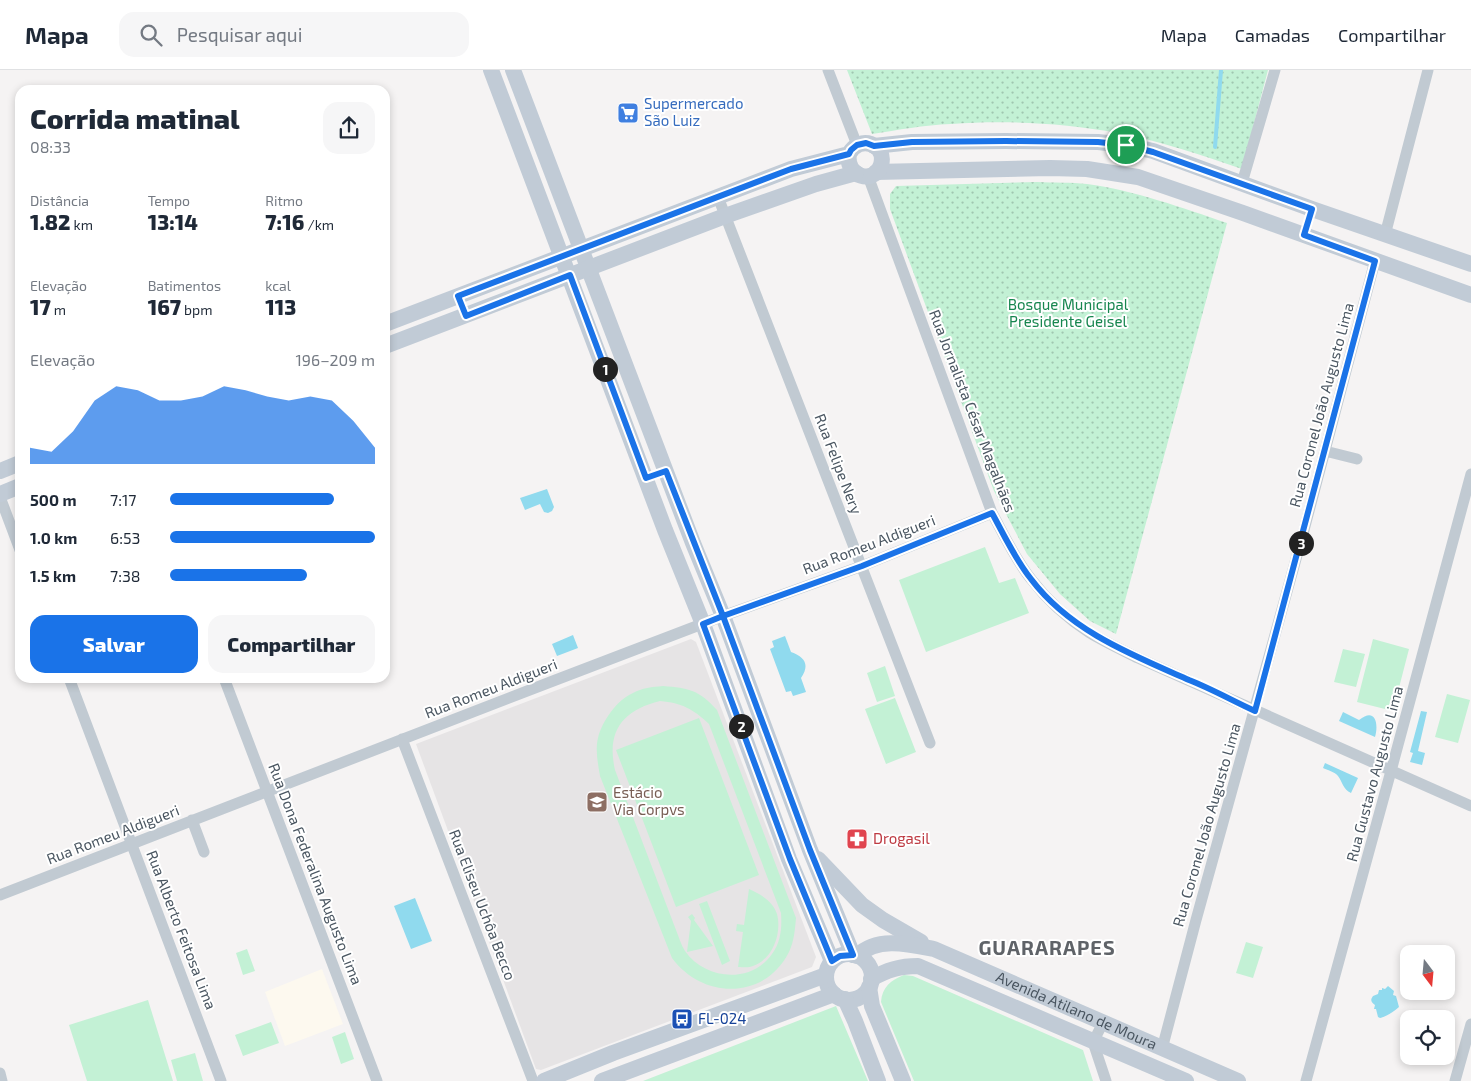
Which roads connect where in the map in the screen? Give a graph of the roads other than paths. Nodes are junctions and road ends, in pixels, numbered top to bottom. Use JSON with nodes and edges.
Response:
{"nodes":[{"id":1,"x":828,"y":70,"type":"edge"},
{"id":2,"x":1275,"y":70,"type":"edge"},
{"id":3,"x":1428,"y":70,"type":"edge"},
{"id":4,"x":514,"y":73,"type":"edge"},
{"id":5,"x":494,"y":77,"type":"edge"},
{"id":6,"x":874,"y":146,"type":"junction"},
{"id":7,"x":853,"y":150,"type":"junction"},
{"id":8,"x":866,"y":174,"type":"junction"},
{"id":9,"x":1248,"y":185,"type":"junction"},
{"id":10,"x":718,"y":197,"type":"junction"},
{"id":11,"x":1312,"y":209,"type":"junction"},
{"id":12,"x":1244,"y":213,"type":"junction"},
{"id":13,"x":725,"y":216,"type":"junction"},
{"id":14,"x":1304,"y":235,"type":"junction"},
{"id":15,"x":1385,"y":235,"type":"junction"},
{"id":16,"x":582,"y":248,"type":"junction"},
{"id":17,"x":562,"y":256,"type":"junction"},
{"id":18,"x":1375,"y":261,"type":"junction"},
{"id":19,"x":1471,"y":264,"type":"edge"},
{"id":20,"x":589,"y":268,"type":"junction"},
{"id":21,"x":570,"y":275,"type":"junction"},
{"id":22,"x":1471,"y":295,"type":"edge"},
{"id":23,"x":458,"y":296,"type":"junction"},
{"id":24,"x":466,"y":316,"type":"junction"},
{"id":25,"x":390,"y":322,"type":"edge"},
{"id":26,"x":390,"y":344,"type":"edge"},
{"id":27,"x":1325,"y":451,"type":"junction"},
{"id":28,"x":1357,"y":459,"type":"dead end"},
{"id":29,"x":15,"y":465,"type":"edge"},
{"id":30,"x":0,"y":471,"type":"edge"},
{"id":31,"x":666,"y":471,"type":"junction"},
{"id":32,"x":1471,"y":474,"type":"edge"},
{"id":33,"x":646,"y":478,"type":"junction"},
{"id":34,"x":15,"y":488,"type":"edge"},
{"id":35,"x":0,"y":495,"type":"edge"},
{"id":36,"x":992,"y":513,"type":"junction"},
{"id":37,"x":15,"y":536,"type":"edge"},
{"id":38,"x":862,"y":566,"type":"junction"},
{"id":39,"x":723,"y":616,"type":"junction"},
{"id":40,"x":703,"y":624,"type":"junction"},
{"id":41,"x":71,"y":683,"type":"edge"},
{"id":42,"x":226,"y":683,"type":"edge"},
{"id":43,"x":1255,"y":711,"type":"junction"},
{"id":44,"x":402,"y":739,"type":"junction"},
{"id":45,"x":930,"y":743,"type":"dead end"},
{"id":46,"x":1392,"y":772,"type":"junction"},
{"id":47,"x":267,"y":791,"type":"junction"},
{"id":48,"x":1471,"y":806,"type":"edge"},
{"id":49,"x":192,"y":820,"type":"junction"},
{"id":50,"x":132,"y":843,"type":"junction"},
{"id":51,"x":810,"y":850,"type":"junction"},
{"id":52,"x":204,"y":852,"type":"dead end"},
{"id":53,"x":0,"y":894,"type":"edge"},
{"id":54,"x":934,"y":949,"type":"junction"},
{"id":55,"x":855,"y":955,"type":"junction"},
{"id":56,"x":829,"y":968,"type":"junction"},
{"id":57,"x":870,"y":983,"type":"junction"},
{"id":58,"x":839,"y":997,"type":"junction"},
{"id":59,"x":1103,"y":1023,"type":"junction"},
{"id":60,"x":1471,"y":1024,"type":"edge"},
{"id":61,"x":1094,"y":1042,"type":"junction"},
{"id":62,"x":1162,"y":1049,"type":"junction"},
{"id":63,"x":0,"y":1073,"type":"edge"},
{"id":64,"x":2,"y":1081,"type":"edge"},
{"id":65,"x":221,"y":1081,"type":"edge"},
{"id":66,"x":377,"y":1081,"type":"edge"},
{"id":67,"x":533,"y":1081,"type":"edge"},
{"id":68,"x":544,"y":1081,"type":"edge"},
{"id":69,"x":602,"y":1081,"type":"edge"},
{"id":70,"x":878,"y":1081,"type":"edge"},
{"id":71,"x":903,"y":1081,"type":"edge"},
{"id":72,"x":1106,"y":1081,"type":"edge"},
{"id":73,"x":1186,"y":1081,"type":"edge"},
{"id":74,"x":1238,"y":1081,"type":"edge"},
{"id":75,"x":1306,"y":1081,"type":"edge"},
{"id":76,"x":1455,"y":1081,"type":"edge"}],
"edges":[{"from":1,"to":7,"type":"street"},
{"from":2,"to":9,"type":"street"},
{"from":3,"to":15,"type":"street"},
{"from":4,"to":5,"type":"main road"},
{"from":4,"to":16,"type":"main road"},
{"from":5,"to":17,"type":"main road"},
{"from":6,"to":7,"type":"main road"},
{"from":6,"to":8,"type":"main road"},
{"from":6,"to":9,"type":"main road"},
{"from":7,"to":8,"type":"main road"},
{"from":7,"to":10,"type":"main road"},
{"from":8,"to":12,"type":"main road"},
{"from":8,"to":13,"type":"main road"},
{"from":8,"to":36,"type":"street","name":"Rua Jornalista César Magalhães"},
{"from":9,"to":11,"type":"main road"},
{"from":9,"to":12,"type":"main road"},
{"from":10,"to":13,"type":"street","name":"Rua Felipe Nery"},
{"from":10,"to":16,"type":"main road"},
{"from":11,"to":14,"type":"main road"},
{"from":11,"to":15,"type":"main road"},
{"from":12,"to":14,"type":"main road"},
{"from":13,"to":20,"type":"main road"},
{"from":13,"to":38,"type":"street","name":"Rua Felipe Nery"},
{"from":14,"to":18,"type":"main road"},
{"from":15,"to":19,"type":"main road"},
{"from":16,"to":17,"type":"main road"},
{"from":16,"to":20,"type":"main road"},
{"from":17,"to":21,"type":"main road"},
{"from":17,"to":23,"type":"main road"},
{"from":18,"to":22,"type":"main road"},
{"from":18,"to":27,"type":"street","name":"Rua Coronel João Augusto Lima"},
{"from":20,"to":21,"type":"main road"},
{"from":20,"to":31,"type":"main road"},
{"from":21,"to":24,"type":"main road"},
{"from":21,"to":33,"type":"main road"},
{"from":23,"to":24,"type":"main road"},
{"from":23,"to":25,"type":"main road"},
{"from":24,"to":26,"type":"main road"},
{"from":27,"to":28,"type":"street"},
{"from":27,"to":43,"type":"street","name":"Rua Coronel João Augusto Lima"},
{"from":29,"to":30,"type":"main road"},
{"from":31,"to":33,"type":"main road"},
{"from":31,"to":39,"type":"main road"},
{"from":32,"to":46,"type":"street","name":"Rua Gustavo Augusto Lima"},
{"from":33,"to":40,"type":"main road"},
{"from":34,"to":35,"type":"main road"},
{"from":35,"to":37,"type":"street"},
{"from":36,"to":38,"type":"street","name":"Rua Romeu Aldigueri"},
{"from":36,"to":43,"type":"street","name":"Rua Jornalista César Magalhães"},
{"from":38,"to":39,"type":"street","name":"Rua Romeu Aldigueri"},
{"from":38,"to":45,"type":"street","name":"Rua Felipe Nery"},
{"from":39,"to":40,"type":"street","name":"Rua Romeu Aldigueri"},
{"from":39,"to":51,"type":"main road"},
{"from":40,"to":44,"type":"street","name":"Rua Romeu Aldigueri"},
{"from":40,"to":56,"type":"main road"},
{"from":41,"to":50,"type":"street","name":"Rua Alberto Feitosa Lima"},
{"from":42,"to":47,"type":"street","name":"Rua Dona Federalina Augusto Lima"},
{"from":43,"to":46,"type":"street","name":"Rua Jornalista César Magalhães"},
{"from":43,"to":62,"type":"street","name":"Rua Coronel João Augusto Lima"},
{"from":44,"to":47,"type":"street","name":"Rua Romeu Aldigueri"},
{"from":44,"to":67,"type":"street","name":"Rua Eliseu Uchôa Becco"},
{"from":46,"to":48,"type":"street","name":"Rua Jornalista César Magalhães"},
{"from":46,"to":75,"type":"street","name":"Rua Gustavo Augusto Lima"},
{"from":47,"to":49,"type":"street","name":"Rua Romeu Aldigueri"},
{"from":47,"to":66,"type":"street","name":"Rua Dona Federalina Augusto Lima"},
{"from":49,"to":50,"type":"street","name":"Rua Romeu Aldigueri"},
{"from":49,"to":52,"type":"street"},
{"from":50,"to":53,"type":"street","name":"Rua Romeu Aldigueri"},
{"from":50,"to":65,"type":"street","name":"Rua Alberto Feitosa Lima"},
{"from":51,"to":54,"type":"main road"},
{"from":51,"to":55,"type":"main road"},
{"from":54,"to":55,"type":"main road","name":"Avenida Atilano de Moura"},
{"from":54,"to":59,"type":"main road","name":"Avenida Atilano de Moura"},
{"from":55,"to":56,"type":"main road"},
{"from":55,"to":57,"type":"main road"},
{"from":56,"to":58,"type":"main road"},
{"from":56,"to":68,"type":"main road"},
{"from":57,"to":58,"type":"main road"},
{"from":57,"to":61,"type":"main road","name":"Avenida Atilano de Moura"},
{"from":57,"to":71,"type":"main road"},
{"from":58,"to":69,"type":"main road"},
{"from":58,"to":70,"type":"main road"},
{"from":59,"to":61,"type":"street"},
{"from":59,"to":62,"type":"main road","name":"Avenida Atilano de Moura"},
{"from":60,"to":76,"type":"street"},
{"from":61,"to":72,"type":"street"},
{"from":61,"to":73,"type":"main road","name":"Avenida Atilano de Moura"},
{"from":62,"to":74,"type":"main road","name":"Avenida Atilano de Moura"},
{"from":63,"to":64,"type":"street"}]}
